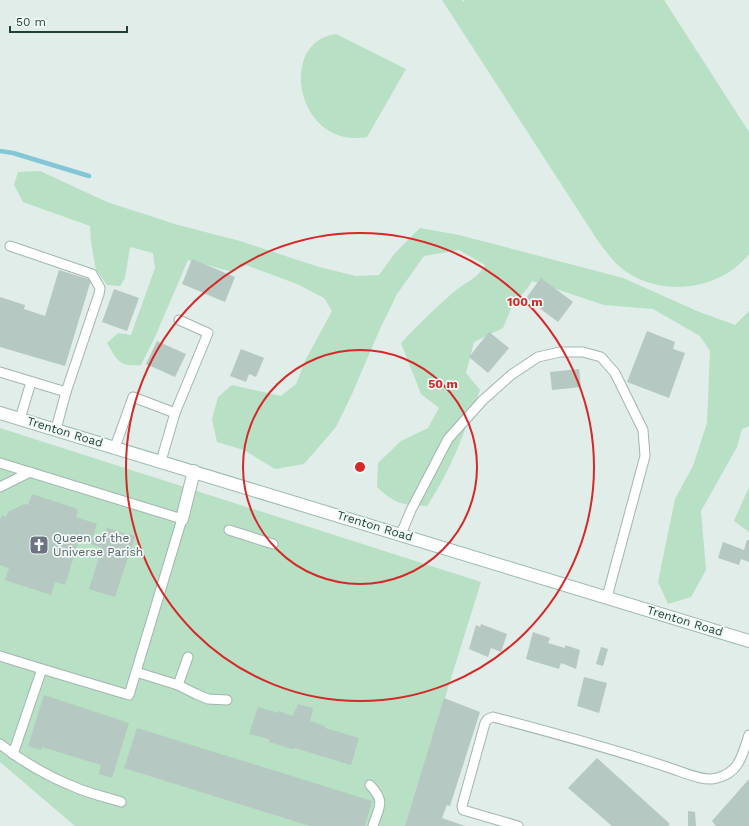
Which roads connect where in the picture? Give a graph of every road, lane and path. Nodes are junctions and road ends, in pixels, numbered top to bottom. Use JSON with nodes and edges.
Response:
{"nodes":[{"id":1,"x":10,"y":246,"type":"dead end"},
{"id":2,"x":179,"y":320,"type":"dead end"},
{"id":3,"x":0,"y":372,"type":"edge"},
{"id":4,"x":31,"y":382,"type":"junction"},
{"id":5,"x":66,"y":392,"type":"junction"},
{"id":6,"x":0,"y":413,"type":"edge"},
{"id":7,"x":175,"y":413,"type":"junction"},
{"id":8,"x":20,"y":419,"type":"junction"},
{"id":9,"x":56,"y":429,"type":"junction"},
{"id":10,"x":114,"y":447,"type":"junction"},
{"id":11,"x":161,"y":461,"type":"junction"},
{"id":12,"x":0,"y":463,"type":"edge"},
{"id":13,"x":194,"y":471,"type":"junction"},
{"id":14,"x":30,"y":472,"type":"junction"},
{"id":15,"x":0,"y":487,"type":"edge"},
{"id":16,"x":182,"y":519,"type":"junction"},
{"id":17,"x":229,"y":530,"type":"dead end"},
{"id":18,"x":401,"y":534,"type":"junction"},
{"id":19,"x":273,"y":544,"type":"dead end"},
{"id":20,"x":607,"y":597,"type":"junction"},
{"id":21,"x":749,"y":641,"type":"edge"},
{"id":22,"x":0,"y":656,"type":"edge"},
{"id":23,"x":188,"y":657,"type":"dead end"},
{"id":24,"x":42,"y":669,"type":"junction"},
{"id":25,"x":136,"y":672,"type":"junction"},
{"id":26,"x":178,"y":685,"type":"junction"},
{"id":27,"x":227,"y":700,"type":"dead end"},
{"id":28,"x":749,"y":735,"type":"edge"},
{"id":29,"x":0,"y":744,"type":"edge"},
{"id":30,"x":13,"y":754,"type":"junction"},
{"id":31,"x":370,"y":785,"type":"dead end"},
{"id":32,"x":121,"y":802,"type":"dead end"},
{"id":33,"x":373,"y":826,"type":"edge"},
{"id":34,"x":518,"y":826,"type":"edge"}],
"edges":[{"from":1,"to":5,"type":"lane"},
{"from":2,"to":7,"type":"lane"},
{"from":3,"to":4,"type":"lane"},
{"from":4,"to":5,"type":"lane"},
{"from":4,"to":8,"type":"lane"},
{"from":5,"to":9,"type":"lane"},
{"from":6,"to":8,"type":"main road","name":"Trenton Road"},
{"from":7,"to":10,"type":"lane"},
{"from":7,"to":11,"type":"lane"},
{"from":8,"to":9,"type":"main road","name":"Trenton Road"},
{"from":9,"to":10,"type":"main road","name":"Trenton Road"},
{"from":10,"to":11,"type":"main road","name":"Trenton Road"},
{"from":11,"to":13,"type":"main road","name":"Trenton Road"},
{"from":12,"to":14,"type":"lane"},
{"from":13,"to":16,"type":"main road"},
{"from":13,"to":18,"type":"main road","name":"Trenton Road"},
{"from":14,"to":15,"type":"lane"},
{"from":14,"to":16,"type":"lane"},
{"from":16,"to":25,"type":"lane"},
{"from":17,"to":19,"type":"lane"},
{"from":18,"to":20,"type":"main road","name":"Trenton Road"},
{"from":18,"to":20,"type":"lane"},
{"from":20,"to":21,"type":"main road","name":"Trenton Road"},
{"from":22,"to":24,"type":"lane"},
{"from":23,"to":26,"type":"lane"},
{"from":24,"to":25,"type":"lane"},
{"from":24,"to":30,"type":"lane"},
{"from":25,"to":26,"type":"lane"},
{"from":26,"to":27,"type":"lane"},
{"from":28,"to":34,"type":"lane"},
{"from":29,"to":30,"type":"lane"},
{"from":30,"to":32,"type":"lane"},
{"from":31,"to":33,"type":"lane"}]}
